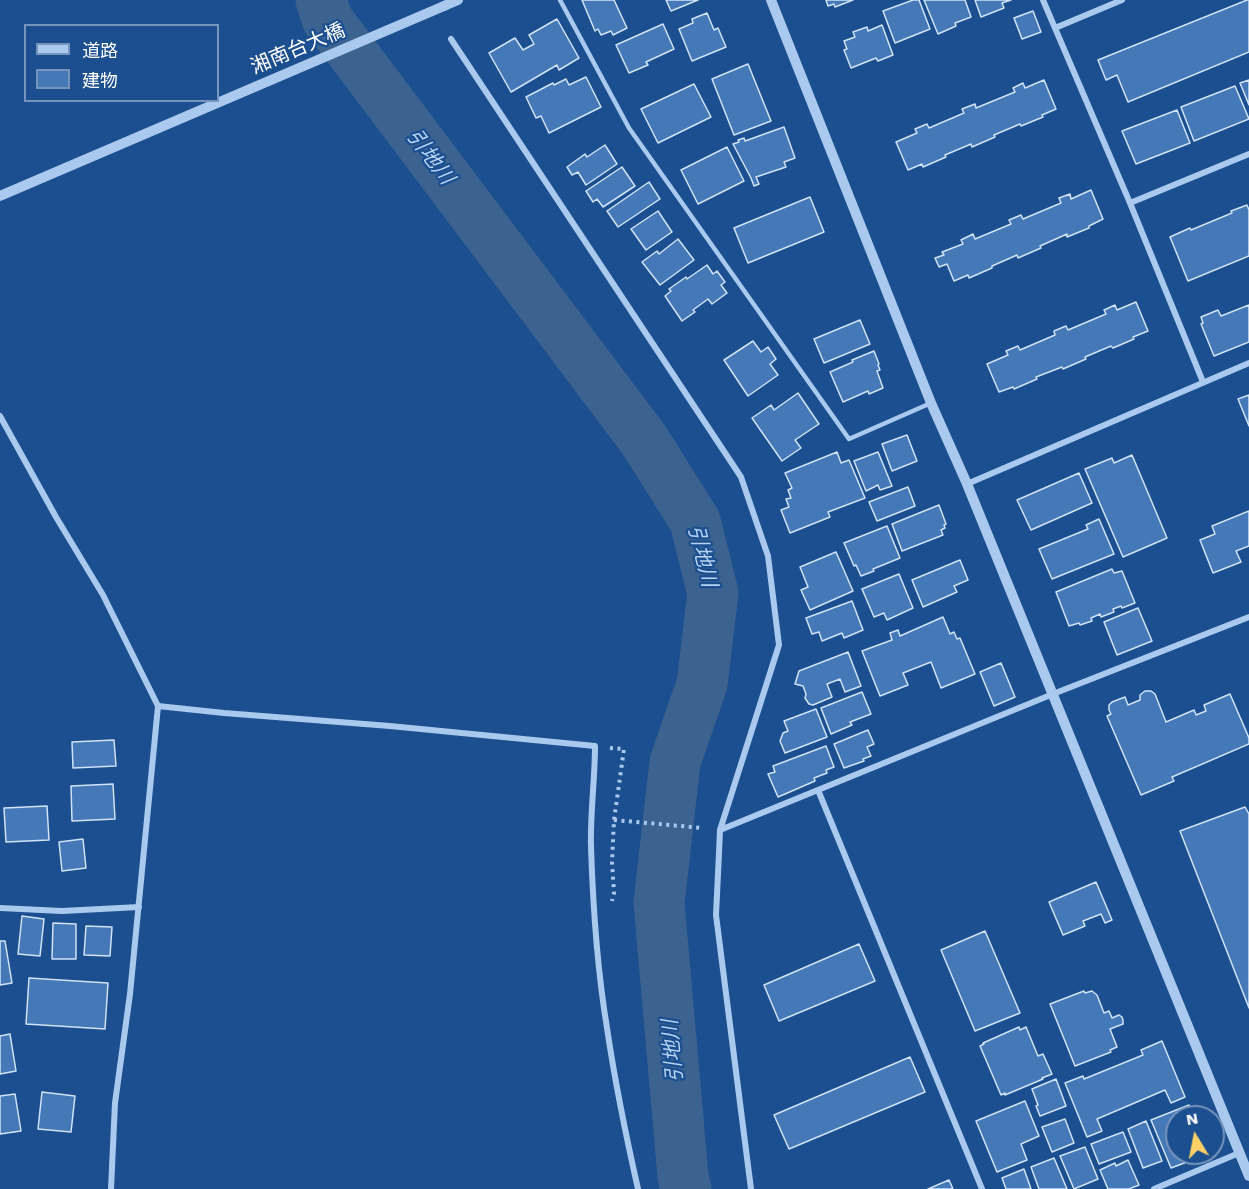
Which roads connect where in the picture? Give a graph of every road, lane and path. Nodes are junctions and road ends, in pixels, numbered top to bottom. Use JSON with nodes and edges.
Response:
{"nodes":[{"id":1,"x":458,"y":0,"type":"edge"},
{"id":2,"x":560,"y":0,"type":"edge"},
{"id":3,"x":771,"y":0,"type":"edge"},
{"id":4,"x":1043,"y":0,"type":"edge"},
{"id":5,"x":1122,"y":0,"type":"edge"},
{"id":6,"x":1055,"y":28,"type":"junction"},
{"id":7,"x":451,"y":39,"type":"dead end"},
{"id":8,"x":1249,"y":154,"type":"edge"},
{"id":9,"x":0,"y":196,"type":"edge"},
{"id":10,"x":1130,"y":203,"type":"junction"},
{"id":11,"x":1249,"y":363,"type":"edge"},
{"id":12,"x":1203,"y":382,"type":"junction"},
{"id":13,"x":931,"y":403,"type":"junction"},
{"id":14,"x":0,"y":416,"type":"edge"},
{"id":15,"x":967,"y":484,"type":"junction"},
{"id":16,"x":1249,"y":617,"type":"edge"},
{"id":17,"x":1053,"y":694,"type":"junction"},
{"id":18,"x":158,"y":706,"type":"junction"},
{"id":19,"x":594,"y":746,"type":"junction"},
{"id":20,"x":818,"y":790,"type":"junction"},
{"id":21,"x":614,"y":820,"type":"junction"},
{"id":22,"x":692,"y":827,"type":"dead end"},
{"id":23,"x":720,"y":830,"type":"junction"},
{"id":24,"x":139,"y":907,"type":"junction"},
{"id":25,"x":0,"y":908,"type":"edge"},
{"id":26,"x":595,"y":918,"type":"junction"},
{"id":27,"x":1239,"y":1153,"type":"junction"},
{"id":28,"x":1249,"y":1176,"type":"edge"},
{"id":29,"x":111,"y":1189,"type":"edge"},
{"id":30,"x":638,"y":1189,"type":"edge"},
{"id":31,"x":751,"y":1189,"type":"edge"},
{"id":32,"x":982,"y":1189,"type":"edge"},
{"id":33,"x":1154,"y":1189,"type":"edge"}],
"edges":[{"from":1,"to":9,"type":"street","name":"湘南台大橋","bridge":true},
{"from":2,"to":13,"type":"lane"},
{"from":3,"to":13,"type":"street"},
{"from":4,"to":6,"type":"street"},
{"from":5,"to":6,"type":"street"},
{"from":6,"to":10,"type":"street"},
{"from":7,"to":23,"type":"street"},
{"from":8,"to":10,"type":"street"},
{"from":10,"to":12,"type":"street"},
{"from":11,"to":12,"type":"street"},
{"from":12,"to":15,"type":"street"},
{"from":13,"to":15,"type":"street"},
{"from":14,"to":18,"type":"street"},
{"from":15,"to":17,"type":"street"},
{"from":16,"to":17,"type":"street"},
{"from":17,"to":20,"type":"street"},
{"from":17,"to":27,"type":"street"},
{"from":18,"to":19,"type":"street"},
{"from":18,"to":24,"type":"street"},
{"from":19,"to":21,"type":"path"},
{"from":19,"to":26,"type":"street"},
{"from":20,"to":23,"type":"street"},
{"from":20,"to":32,"type":"street"},
{"from":21,"to":22,"type":"path"},
{"from":21,"to":26,"type":"path"},
{"from":23,"to":31,"type":"street"},
{"from":24,"to":25,"type":"street"},
{"from":24,"to":29,"type":"street"},
{"from":26,"to":30,"type":"street"},
{"from":27,"to":28,"type":"street"},
{"from":27,"to":33,"type":"street"}]}
